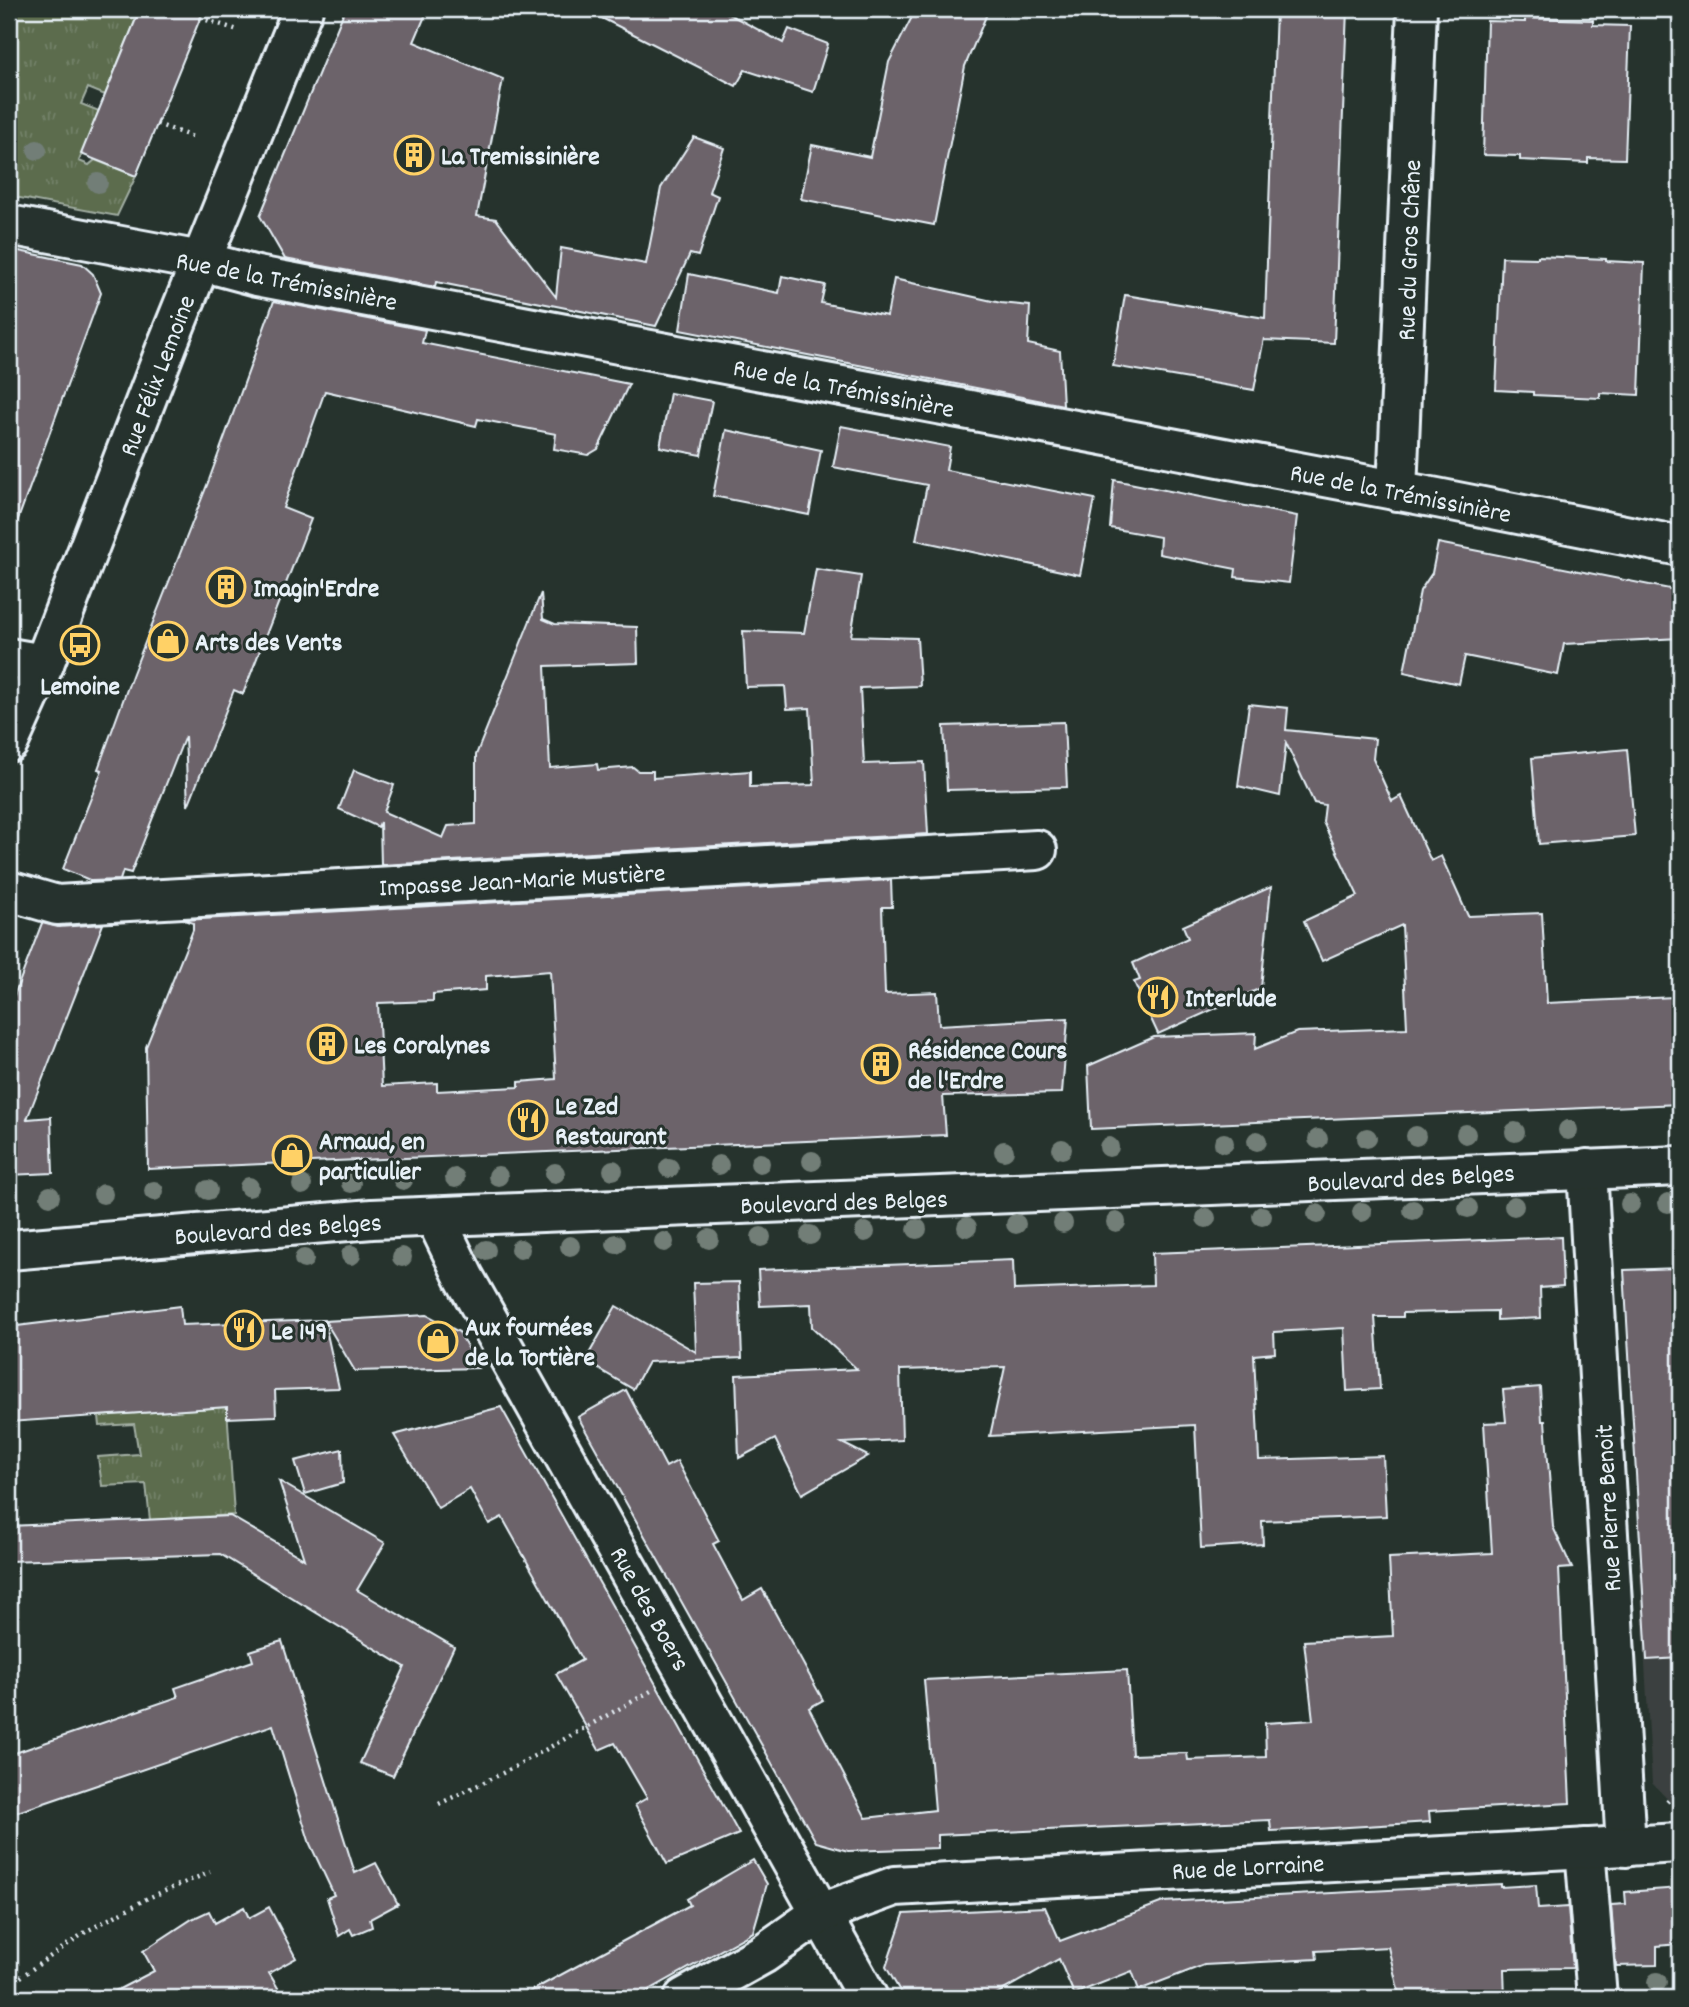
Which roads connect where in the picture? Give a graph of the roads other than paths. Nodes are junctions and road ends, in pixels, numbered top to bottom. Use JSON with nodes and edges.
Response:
{"nodes":[{"id":1,"x":303,"y":9,"type":"edge"},
{"id":2,"x":1418,"y":9,"type":"edge"},
{"id":3,"x":9,"y":225,"type":"edge"},
{"id":4,"x":201,"y":261,"type":"junction"},
{"id":5,"x":1397,"y":491,"type":"junction"},
{"id":6,"x":1680,"y":546,"type":"edge"},
{"id":7,"x":26,"y":661,"type":"edge"},
{"id":8,"x":9,"y":742,"type":"edge"},
{"id":9,"x":1037,"y":849,"type":"dead end"},
{"id":10,"x":9,"y":891,"type":"edge"},
{"id":11,"x":1680,"y":1166,"type":"edge"},
{"id":12,"x":1587,"y":1169,"type":"junction"},
{"id":13,"x":435,"y":1217,"type":"junction"},
{"id":14,"x":9,"y":1250,"type":"edge"},
{"id":15,"x":1680,"y":1843,"type":"edge"},
{"id":16,"x":1626,"y":1847,"type":"junction"},
{"id":17,"x":1585,"y":1848,"type":"junction"},
{"id":18,"x":821,"y":1913,"type":"junction"},
{"id":19,"x":684,"y":1998,"type":"edge"},
{"id":20,"x":868,"y":1998,"type":"edge"},
{"id":21,"x":1597,"y":1998,"type":"edge"}],
"edges":[{"from":1,"to":4,"type":"street","name":"Rue Félix Lemoine"},
{"from":2,"to":5,"type":"street","name":"Rue du Gros Chêne"},
{"from":3,"to":4,"type":"street","name":"Rue de la Trémissinière"},
{"from":4,"to":5,"type":"street","name":"Rue de la Trémissinière"},
{"from":4,"to":7,"type":"street","name":"Rue Félix Lemoine"},
{"from":5,"to":6,"type":"street","name":"Rue de la Trémissinière"},
{"from":7,"to":8,"type":"street","name":"Rue Félix Lemoine"},
{"from":9,"to":10,"type":"street","name":"Impasse Jean-Marie Mustière"},
{"from":11,"to":12,"type":"street","name":"Boulevard des Belges"},
{"from":12,"to":13,"type":"street","name":"Boulevard des Belges"},
{"from":12,"to":16,"type":"street","name":"Rue Pierre Benoit"},
{"from":13,"to":14,"type":"street","name":"Boulevard des Belges"},
{"from":13,"to":18,"type":"street","name":"Rue des Boers"},
{"from":15,"to":16,"type":"street","name":"Rue de Lorraine"},
{"from":16,"to":17,"type":"street","name":"Rue de Lorraine"},
{"from":17,"to":18,"type":"street","name":"Rue de Lorraine"},
{"from":17,"to":21,"type":"street"},
{"from":18,"to":19,"type":"street","name":"Rue de Lorraine"},
{"from":18,"to":20,"type":"street","name":"Rue des Boers"}]}
